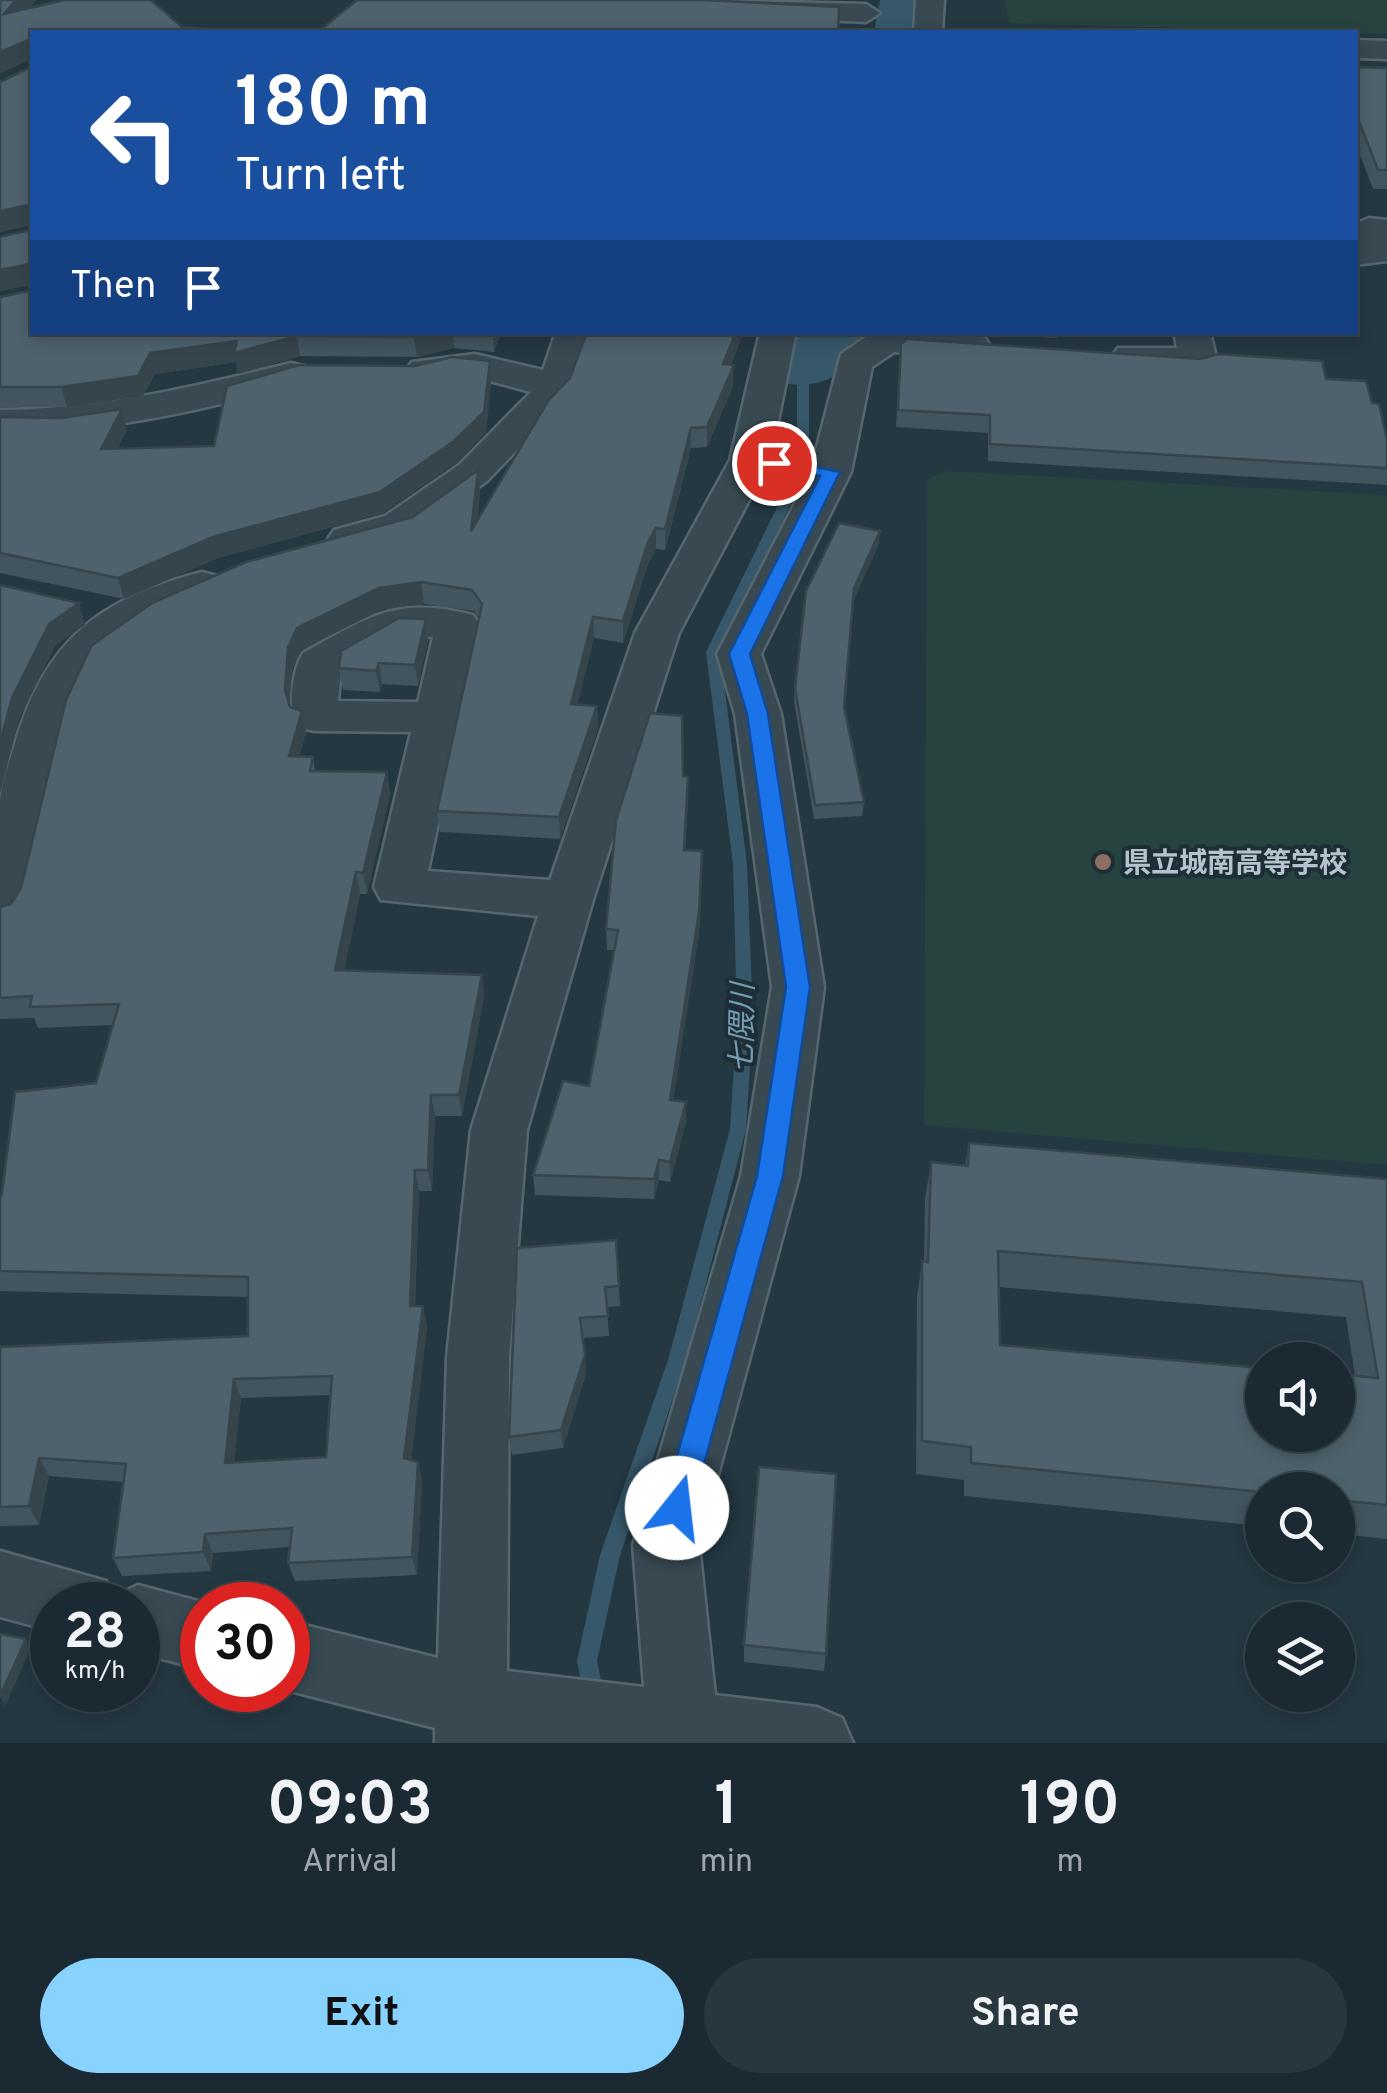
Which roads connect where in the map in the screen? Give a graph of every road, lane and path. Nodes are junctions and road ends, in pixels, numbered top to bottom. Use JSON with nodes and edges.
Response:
{"nodes":[{"id":1,"x":709,"y":0,"type":"edge"},
{"id":2,"x":930,"y":0,"type":"edge"},
{"id":3,"x":866,"y":15,"type":"edge"},
{"id":4,"x":928,"y":30,"type":"edge"},
{"id":5,"x":1358,"y":49,"type":"edge"},
{"id":6,"x":1387,"y":50,"type":"edge"},
{"id":7,"x":1387,"y":230,"type":"edge"},
{"id":8,"x":1358,"y":256,"type":"edge"},
{"id":9,"x":573,"y":335,"type":"edge"},
{"id":10,"x":778,"y":335,"type":"edge"},
{"id":11,"x":1193,"y":335,"type":"edge"},
{"id":12,"x":890,"y":336,"type":"edge"},
{"id":13,"x":1003,"y":348,"type":"edge"},
{"id":14,"x":1100,"y":354,"type":"edge"},
{"id":15,"x":320,"y":372,"type":"edge"},
{"id":16,"x":397,"y":372,"type":"edge"},
{"id":17,"x":555,"y":388,"type":"junction"},
{"id":18,"x":0,"y":422,"type":"edge"},
{"id":19,"x":791,"y":466,"type":"junction"},
{"id":20,"x":308,"y":550,"type":"edge"},
{"id":21,"x":234,"y":571,"type":"edge"},
{"id":22,"x":75,"y":605,"type":"edge"},
{"id":23,"x":131,"y":618,"type":"junction"},
{"id":24,"x":438,"y":717,"type":"dead end"},
{"id":25,"x":568,"y":900,"type":"junction"},
{"id":26,"x":0,"y":908,"type":"edge"},
{"id":27,"x":0,"y":1584,"type":"edge"},
{"id":28,"x":30,"y":1592,"type":"edge"},
{"id":29,"x":310,"y":1663,"type":"edge"},
{"id":30,"x":488,"y":1717,"type":"edge"},
{"id":31,"x":669,"y":1730,"type":"edge"},
{"id":32,"x":817,"y":1743,"type":"edge"}],
"edges":[{"from":1,"to":3,"type":"street"},
{"from":2,"to":4,"type":"street"},
{"from":5,"to":6,"type":"street"},
{"from":7,"to":8,"type":"street"},
{"from":9,"to":17,"type":"street"},
{"from":10,"to":19,"type":"street"},
{"from":11,"to":14,"type":"street"},
{"from":12,"to":13,"type":"street"},
{"from":12,"to":19,"type":"street"},
{"from":15,"to":18,"type":"street"},
{"from":16,"to":17,"type":"street"},
{"from":17,"to":20,"type":"street"},
{"from":19,"to":25,"type":"street"},
{"from":19,"to":31,"type":"street"},
{"from":21,"to":23,"type":"street"},
{"from":22,"to":23,"type":"street"},
{"from":23,"to":26,"type":"street"},
{"from":24,"to":25,"type":"street"},
{"from":25,"to":30,"type":"street"},
{"from":27,"to":28,"type":"street"},
{"from":29,"to":30,"type":"street"},
{"from":30,"to":31,"type":"street"},
{"from":31,"to":32,"type":"street"}]}
